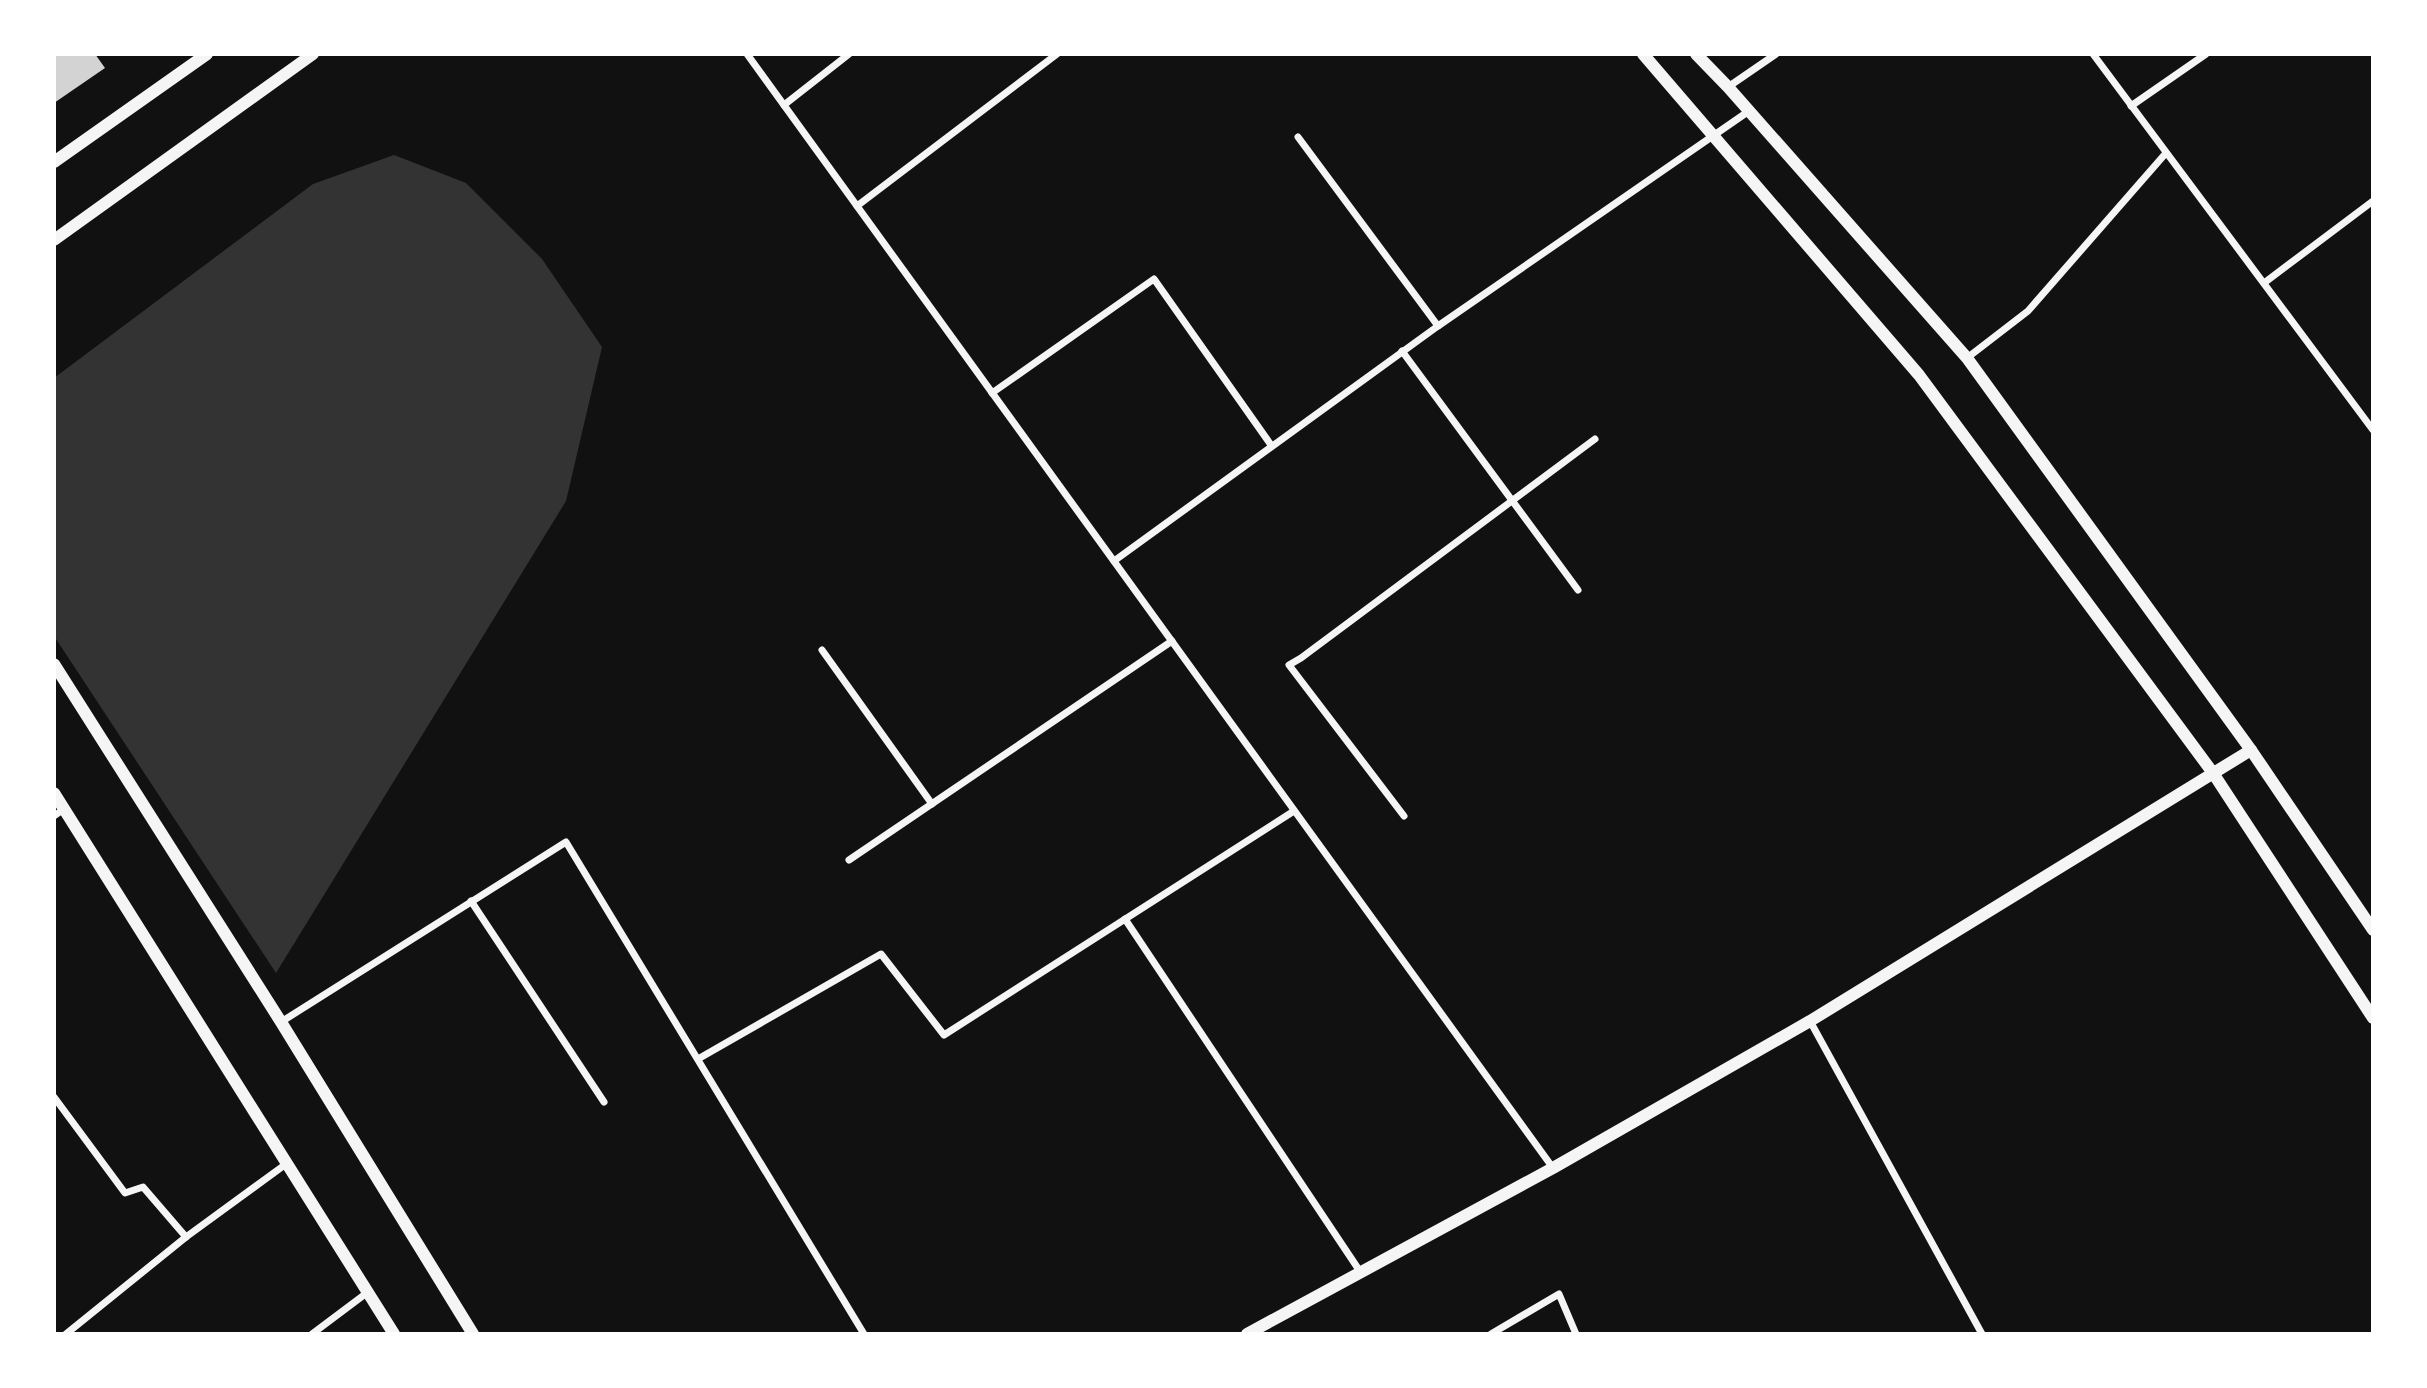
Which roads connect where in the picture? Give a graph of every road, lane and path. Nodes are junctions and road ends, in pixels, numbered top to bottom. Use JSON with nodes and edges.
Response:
{"nodes":[{"id":1,"x":206,"y":54,"type":"edge"},
{"id":2,"x":313,"y":54,"type":"edge"},
{"id":3,"x":747,"y":54,"type":"edge"},
{"id":4,"x":849,"y":54,"type":"edge"},
{"id":5,"x":1057,"y":54,"type":"edge"},
{"id":6,"x":1643,"y":54,"type":"edge"},
{"id":7,"x":1696,"y":54,"type":"edge"},
{"id":8,"x":1776,"y":54,"type":"edge"},
{"id":9,"x":2093,"y":54,"type":"edge"},
{"id":10,"x":2206,"y":54,"type":"edge"},
{"id":11,"x":1728,"y":87,"type":"junction"},
{"id":12,"x":784,"y":105,"type":"junction"},
{"id":13,"x":2131,"y":106,"type":"junction"},
{"id":14,"x":1749,"y":111,"type":"junction"},
{"id":15,"x":1715,"y":135,"type":"junction"},
{"id":16,"x":1298,"y":137,"type":"dead end"},
{"id":17,"x":2166,"y":153,"type":"junction"},
{"id":18,"x":54,"y":162,"type":"edge"},
{"id":19,"x":2373,"y":201,"type":"edge"},
{"id":20,"x":857,"y":206,"type":"junction"},
{"id":21,"x":54,"y":240,"type":"edge"},
{"id":22,"x":2264,"y":283,"type":"junction"},
{"id":23,"x":1438,"y":326,"type":"junction"},
{"id":24,"x":1402,"y":351,"type":"junction"},
{"id":25,"x":1967,"y":358,"type":"junction"},
{"id":26,"x":992,"y":393,"type":"junction"},
{"id":27,"x":2373,"y":430,"type":"edge"},
{"id":28,"x":1595,"y":439,"type":"dead end"},
{"id":29,"x":1271,"y":445,"type":"junction"},
{"id":30,"x":1511,"y":499,"type":"junction"},
{"id":31,"x":1114,"y":561,"type":"junction"},
{"id":32,"x":1578,"y":590,"type":"dead end"},
{"id":33,"x":1172,"y":641,"type":"junction"},
{"id":34,"x":822,"y":650,"type":"dead end"},
{"id":35,"x":54,"y":664,"type":"edge"},
{"id":36,"x":2251,"y":750,"type":"junction"},
{"id":37,"x":2213,"y":773,"type":"junction"},
{"id":38,"x":54,"y":793,"type":"edge"},
{"id":39,"x":932,"y":804,"type":"junction"},
{"id":40,"x":1294,"y":811,"type":"junction"},
{"id":41,"x":59,"y":812,"type":"edge"},
{"id":42,"x":1404,"y":816,"type":"dead end"},
{"id":43,"x":849,"y":860,"type":"dead end"},
{"id":44,"x":471,"y":901,"type":"junction"},
{"id":45,"x":1125,"y":919,"type":"junction"},
{"id":46,"x":2373,"y":930,"type":"edge"},
{"id":47,"x":2373,"y":1018,"type":"edge"},
{"id":48,"x":1810,"y":1021,"type":"junction"},
{"id":49,"x":281,"y":1022,"type":"junction"},
{"id":50,"x":698,"y":1059,"type":"junction"},
{"id":51,"x":54,"y":1097,"type":"edge"},
{"id":52,"x":604,"y":1102,"type":"dead end"},
{"id":53,"x":286,"y":1164,"type":"junction"},
{"id":54,"x":1553,"y":1168,"type":"junction"},
{"id":55,"x":186,"y":1237,"type":"junction"},
{"id":56,"x":1360,"y":1273,"type":"junction"},
{"id":57,"x":368,"y":1292,"type":"junction"},
{"id":58,"x":66,"y":1334,"type":"edge"},
{"id":59,"x":312,"y":1334,"type":"edge"},
{"id":60,"x":394,"y":1334,"type":"edge"},
{"id":61,"x":473,"y":1334,"type":"edge"},
{"id":62,"x":864,"y":1334,"type":"edge"},
{"id":63,"x":1247,"y":1334,"type":"edge"},
{"id":64,"x":1491,"y":1334,"type":"edge"},
{"id":65,"x":1576,"y":1334,"type":"edge"},
{"id":66,"x":1982,"y":1334,"type":"edge"}],
"edges":[{"from":1,"to":18,"type":"street"},
{"from":2,"to":21,"type":"street"},
{"from":3,"to":12,"type":"street"},
{"from":4,"to":12,"type":"street"},
{"from":5,"to":20,"type":"street"},
{"from":6,"to":15,"type":"street"},
{"from":7,"to":11,"type":"street"},
{"from":8,"to":11,"type":"street"},
{"from":9,"to":13,"type":"street"},
{"from":10,"to":13,"type":"street"},
{"from":11,"to":14,"type":"street"},
{"from":12,"to":20,"type":"street"},
{"from":13,"to":17,"type":"street"},
{"from":14,"to":15,"type":"street"},
{"from":14,"to":25,"type":"street"},
{"from":15,"to":23,"type":"street"},
{"from":15,"to":37,"type":"street"},
{"from":16,"to":23,"type":"street"},
{"from":17,"to":22,"type":"street"},
{"from":17,"to":25,"type":"street"},
{"from":19,"to":22,"type":"street"},
{"from":20,"to":26,"type":"street"},
{"from":22,"to":27,"type":"street"},
{"from":23,"to":24,"type":"street"},
{"from":24,"to":29,"type":"street"},
{"from":24,"to":30,"type":"street"},
{"from":25,"to":36,"type":"street"},
{"from":26,"to":29,"type":"street"},
{"from":26,"to":31,"type":"street"},
{"from":28,"to":30,"type":"street"},
{"from":29,"to":31,"type":"street"},
{"from":30,"to":32,"type":"street"},
{"from":30,"to":42,"type":"street"},
{"from":31,"to":33,"type":"street"},
{"from":33,"to":39,"type":"street"},
{"from":33,"to":40,"type":"street"},
{"from":34,"to":39,"type":"street"},
{"from":35,"to":49,"type":"street"},
{"from":36,"to":37,"type":"street"},
{"from":36,"to":46,"type":"street"},
{"from":37,"to":47,"type":"street"},
{"from":37,"to":48,"type":"street"},
{"from":38,"to":41,"type":"street"},
{"from":39,"to":43,"type":"street"},
{"from":40,"to":45,"type":"street"},
{"from":40,"to":54,"type":"street"},
{"from":41,"to":53,"type":"street"},
{"from":44,"to":49,"type":"street"},
{"from":44,"to":50,"type":"street"},
{"from":44,"to":52,"type":"street"},
{"from":45,"to":50,"type":"street"},
{"from":45,"to":56,"type":"street"},
{"from":48,"to":54,"type":"street"},
{"from":48,"to":66,"type":"street"},
{"from":49,"to":61,"type":"street"},
{"from":50,"to":62,"type":"street"},
{"from":51,"to":55,"type":"street"},
{"from":53,"to":55,"type":"street"},
{"from":53,"to":57,"type":"street"},
{"from":54,"to":56,"type":"street"},
{"from":55,"to":58,"type":"street"},
{"from":56,"to":63,"type":"street"},
{"from":57,"to":59,"type":"street"},
{"from":57,"to":60,"type":"street"},
{"from":64,"to":65,"type":"street"}]}
